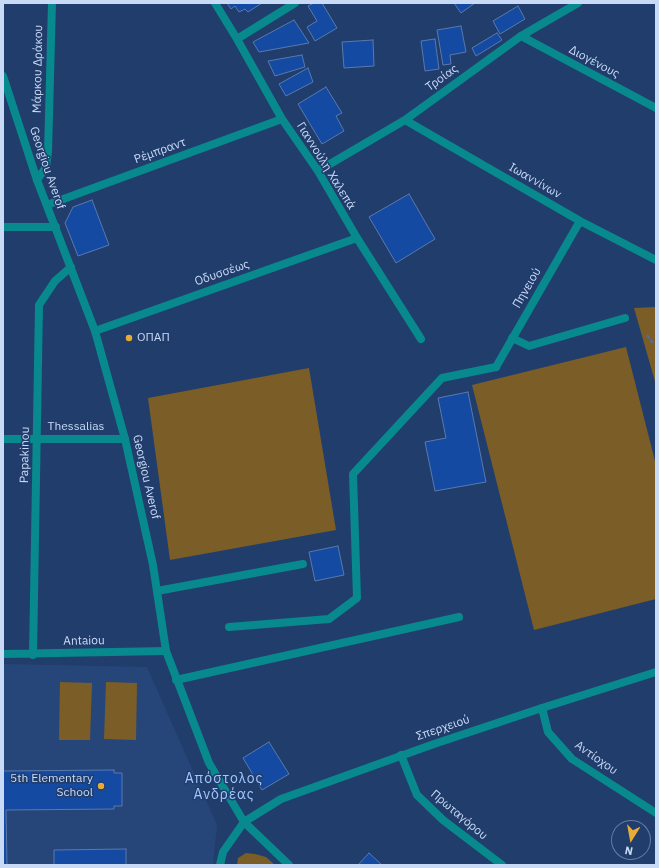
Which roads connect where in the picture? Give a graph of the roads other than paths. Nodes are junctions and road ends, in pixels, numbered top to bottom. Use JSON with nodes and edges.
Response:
{"nodes":[{"id":1,"x":52,"y":3,"type":"edge"},
{"id":2,"x":215,"y":3,"type":"edge"},
{"id":3,"x":295,"y":3,"type":"edge"},
{"id":4,"x":578,"y":3,"type":"edge"},
{"id":5,"x":521,"y":36,"type":"junction"},
{"id":6,"x":237,"y":39,"type":"junction"},
{"id":7,"x":3,"y":76,"type":"edge"},
{"id":8,"x":656,"y":108,"type":"edge"},
{"id":9,"x":282,"y":119,"type":"junction"},
{"id":10,"x":404,"y":120,"type":"junction"},
{"id":11,"x":318,"y":171,"type":"junction"},
{"id":12,"x":37,"y":180,"type":"junction"},
{"id":13,"x":47,"y":205,"type":"junction"},
{"id":14,"x":580,"y":220,"type":"junction"},
{"id":15,"x":3,"y":227,"type":"edge"},
{"id":16,"x":56,"y":227,"type":"junction"},
{"id":17,"x":357,"y":238,"type":"junction"},
{"id":18,"x":656,"y":260,"type":"edge"},
{"id":19,"x":71,"y":267,"type":"junction"},
{"id":20,"x":625,"y":318,"type":"dead end"},
{"id":21,"x":95,"y":331,"type":"junction"},
{"id":22,"x":512,"y":338,"type":"junction"},
{"id":23,"x":421,"y":339,"type":"dead end"},
{"id":24,"x":3,"y":439,"type":"edge"},
{"id":25,"x":37,"y":439,"type":"junction"},
{"id":26,"x":125,"y":439,"type":"junction"},
{"id":27,"x":303,"y":564,"type":"dead end"},
{"id":28,"x":157,"y":591,"type":"junction"},
{"id":29,"x":459,"y":617,"type":"dead end"},
{"id":30,"x":229,"y":627,"type":"dead end"},
{"id":31,"x":166,"y":651,"type":"junction"},
{"id":32,"x":3,"y":654,"type":"edge"},
{"id":33,"x":33,"y":655,"type":"junction"},
{"id":34,"x":656,"y":672,"type":"edge"},
{"id":35,"x":176,"y":680,"type":"junction"},
{"id":36,"x":542,"y":708,"type":"junction"},
{"id":37,"x":401,"y":755,"type":"junction"},
{"id":38,"x":656,"y":813,"type":"edge"},
{"id":39,"x":244,"y":822,"type":"junction"},
{"id":40,"x":220,"y":865,"type":"edge"},
{"id":41,"x":289,"y":865,"type":"edge"},
{"id":42,"x":502,"y":865,"type":"edge"}],
"edges":[{"from":1,"to":12,"type":"street","name":"Μάρκου Δράκου"},
{"from":2,"to":6,"type":"street","name":"Γιαννούλη Χαλεπά"},
{"from":3,"to":6,"type":"street"},
{"from":4,"to":5,"type":"street","name":"Τροίας"},
{"from":5,"to":8,"type":"street","name":"Διογένους"},
{"from":5,"to":10,"type":"street","name":"Τροίας"},
{"from":6,"to":9,"type":"street","name":"Γιαννούλη Χαλεπά"},
{"from":7,"to":12,"type":"street","name":"Georgiou Averof"},
{"from":9,"to":11,"type":"street","name":"Γιαννούλη Χαλεπά"},
{"from":9,"to":13,"type":"street","name":"Ρέμπραντ"},
{"from":10,"to":11,"type":"street","name":"Τροίας"},
{"from":10,"to":14,"type":"street","name":"Ιωαννίνων"},
{"from":11,"to":17,"type":"street","name":"Γιαννούλη Χαλεπά"},
{"from":12,"to":13,"type":"street","name":"Georgiou Averof"},
{"from":13,"to":16,"type":"street","name":"Georgiou Averof"},
{"from":14,"to":18,"type":"street","name":"Ιωαννίνων"},
{"from":14,"to":22,"type":"street","name":"Πηνειού"},
{"from":15,"to":16,"type":"street"},
{"from":16,"to":19,"type":"street","name":"Georgiou Averof"},
{"from":17,"to":21,"type":"street","name":"Οδυσσέως"},
{"from":17,"to":23,"type":"street","name":"Γιαννούλη Χαλεπά"},
{"from":19,"to":21,"type":"street","name":"Georgiou Averof"},
{"from":19,"to":25,"type":"street","name":"Papakinou"},
{"from":20,"to":22,"type":"street"},
{"from":21,"to":26,"type":"street","name":"Georgiou Averof"},
{"from":22,"to":30,"type":"street","name":"Πηνειού"},
{"from":24,"to":25,"type":"street","name":"Thessalias"},
{"from":25,"to":26,"type":"street","name":"Thessalias"},
{"from":25,"to":33,"type":"street","name":"Papakinou"},
{"from":26,"to":28,"type":"street","name":"Georgiou Averof"},
{"from":27,"to":28,"type":"street"},
{"from":28,"to":31,"type":"street","name":"Georgiou Averof"},
{"from":29,"to":35,"type":"street"},
{"from":31,"to":33,"type":"street","name":"Antaiou"},
{"from":31,"to":35,"type":"street","name":"Georgiou Averof"},
{"from":32,"to":33,"type":"street","name":"Antaiou"},
{"from":34,"to":36,"type":"street","name":"Σπερχειού"},
{"from":35,"to":39,"type":"street","name":"Georgiou Averof"},
{"from":36,"to":37,"type":"street","name":"Σπερχειού"},
{"from":36,"to":38,"type":"street","name":"Αντίοχου"},
{"from":37,"to":39,"type":"street","name":"Σπερχειού"},
{"from":37,"to":42,"type":"street","name":"Πρωταγόρου"},
{"from":39,"to":40,"type":"street"},
{"from":39,"to":41,"type":"street","name":"Georgiou Averof"}]}
